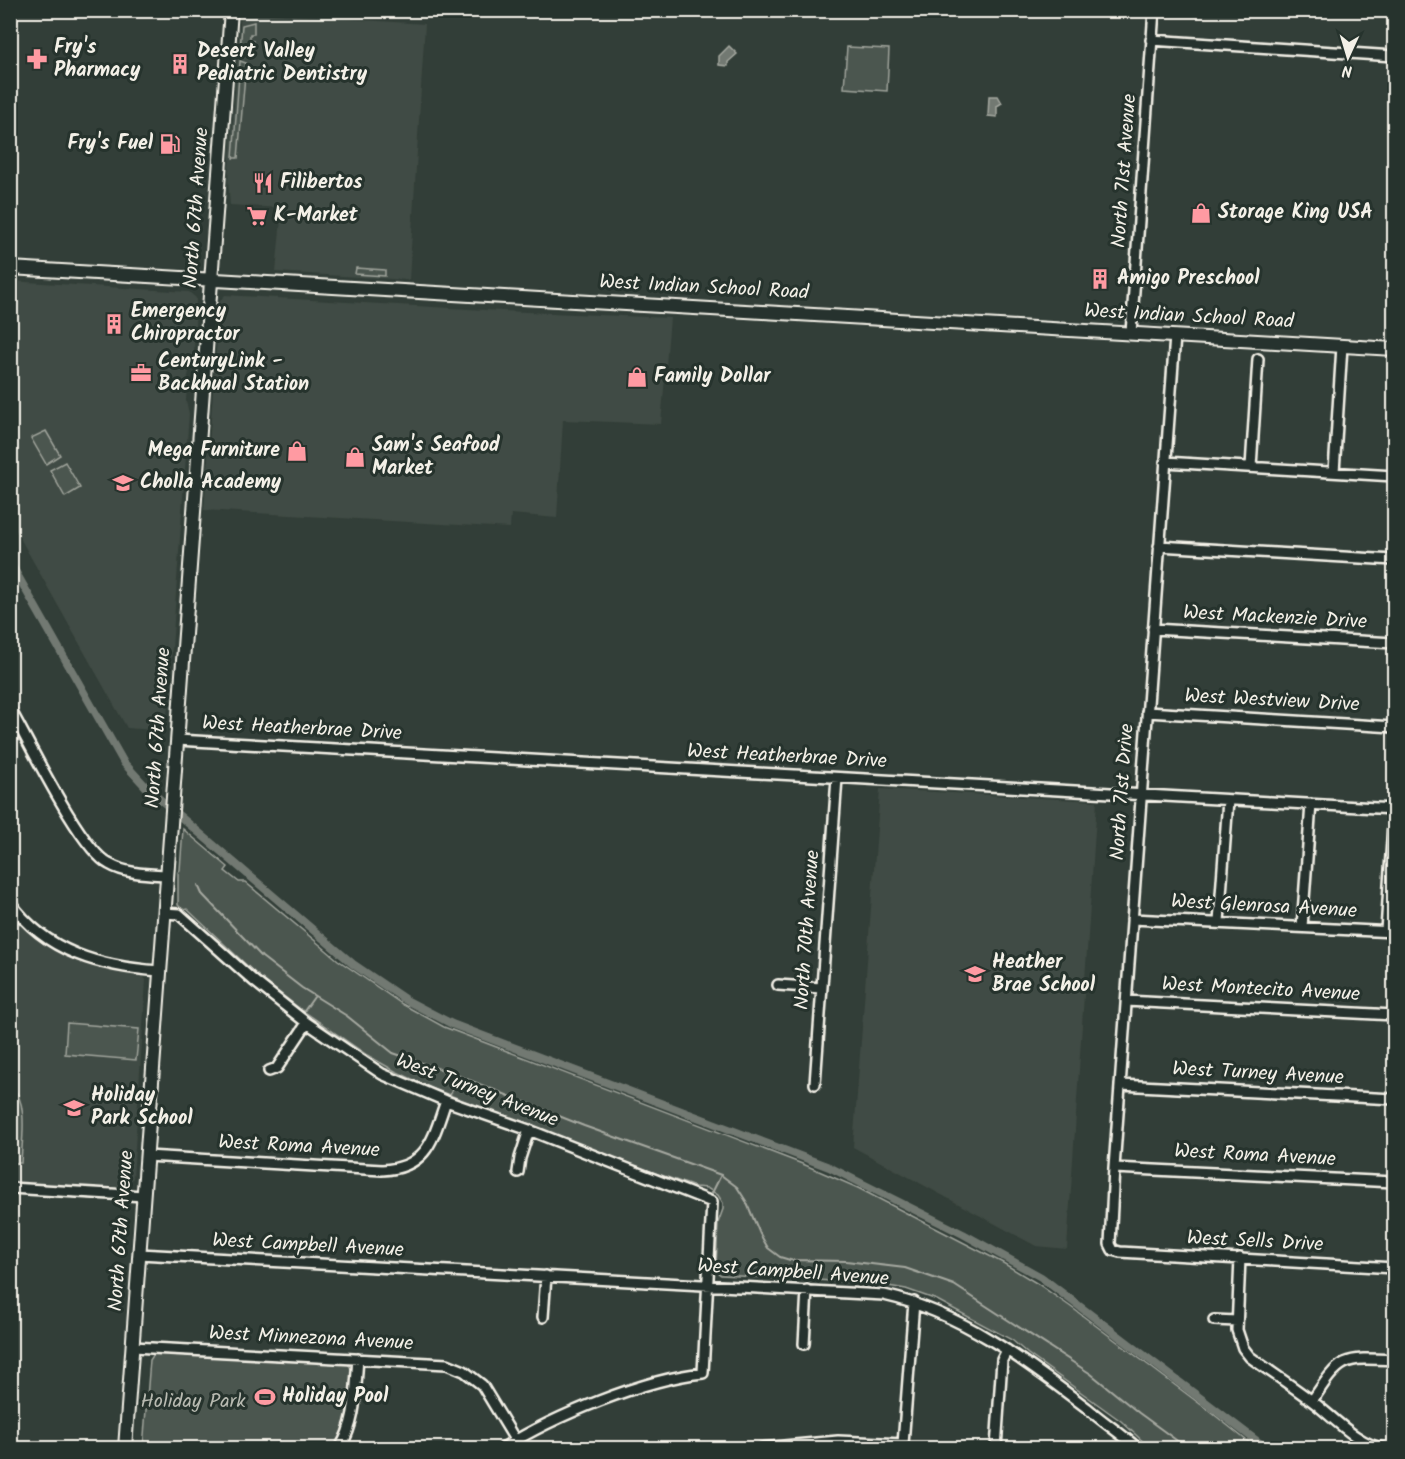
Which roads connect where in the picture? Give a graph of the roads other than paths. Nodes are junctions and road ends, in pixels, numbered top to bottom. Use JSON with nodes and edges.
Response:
{"nodes":[{"id":1,"x":231,"y":10,"type":"edge"},
{"id":2,"x":1154,"y":10,"type":"edge"},
{"id":3,"x":1152,"y":40,"type":"junction"},
{"id":4,"x":1395,"y":56,"type":"edge"},
{"id":5,"x":10,"y":268,"type":"edge"},
{"id":6,"x":211,"y":280,"type":"junction"},
{"id":7,"x":1131,"y":333,"type":"junction"},
{"id":8,"x":1175,"y":336,"type":"junction"},
{"id":9,"x":1342,"y":346,"type":"junction"},
{"id":10,"x":1395,"y":349,"type":"edge"},
{"id":11,"x":1258,"y":359,"type":"dead end"},
{"id":12,"x":1165,"y":462,"type":"junction"},
{"id":13,"x":1251,"y":467,"type":"junction"},
{"id":14,"x":1334,"y":472,"type":"junction"},
{"id":15,"x":1395,"y":476,"type":"edge"},
{"id":16,"x":1159,"y":546,"type":"junction"},
{"id":17,"x":1395,"y":560,"type":"edge"},
{"id":18,"x":1153,"y":629,"type":"junction"},
{"id":19,"x":1395,"y":643,"type":"edge"},
{"id":20,"x":10,"y":709,"type":"edge"},
{"id":21,"x":1147,"y":712,"type":"junction"},
{"id":22,"x":1395,"y":727,"type":"edge"},
{"id":23,"x":177,"y":740,"type":"junction"},
{"id":24,"x":837,"y":778,"type":"junction"},
{"id":25,"x":1141,"y":795,"type":"junction"},
{"id":26,"x":1228,"y":800,"type":"junction"},
{"id":27,"x":1311,"y":804,"type":"junction"},
{"id":28,"x":1394,"y":809,"type":"edge"},
{"id":29,"x":167,"y":875,"type":"junction"},
{"id":30,"x":10,"y":902,"type":"edge"},
{"id":31,"x":165,"y":913,"type":"junction"},
{"id":32,"x":1132,"y":918,"type":"junction"},
{"id":33,"x":1219,"y":922,"type":"junction"},
{"id":34,"x":1302,"y":927,"type":"junction"},
{"id":35,"x":1390,"y":932,"type":"edge"},
{"id":36,"x":160,"y":971,"type":"junction"},
{"id":37,"x":778,"y":985,"type":"dead end"},
{"id":38,"x":821,"y":988,"type":"junction"},
{"id":39,"x":1126,"y":1001,"type":"junction"},
{"id":40,"x":1395,"y":1015,"type":"edge"},
{"id":41,"x":307,"y":1023,"type":"junction"},
{"id":42,"x":269,"y":1071,"type":"dead end"},
{"id":43,"x":815,"y":1084,"type":"dead end"},
{"id":44,"x":1120,"y":1085,"type":"junction"},
{"id":45,"x":1395,"y":1099,"type":"edge"},
{"id":46,"x":446,"y":1101,"type":"junction"},
{"id":47,"x":529,"y":1130,"type":"junction"},
{"id":48,"x":147,"y":1156,"type":"junction"},
{"id":49,"x":1114,"y":1168,"type":"junction"},
{"id":50,"x":518,"y":1172,"type":"dead end"},
{"id":51,"x":1395,"y":1182,"type":"edge"},
{"id":52,"x":10,"y":1188,"type":"edge"},
{"id":53,"x":144,"y":1196,"type":"junction"},
{"id":54,"x":1113,"y":1250,"type":"joint"},
{"id":55,"x":139,"y":1254,"type":"junction"},
{"id":56,"x":1240,"y":1258,"type":"junction"},
{"id":57,"x":1395,"y":1268,"type":"edge"},
{"id":58,"x":546,"y":1276,"type":"junction"},
{"id":59,"x":708,"y":1285,"type":"junction"},
{"id":60,"x":807,"y":1290,"type":"junction"},
{"id":61,"x":914,"y":1302,"type":"junction"},
{"id":62,"x":543,"y":1317,"type":"dead end"},
{"id":63,"x":1214,"y":1320,"type":"dead end"},
{"id":64,"x":1237,"y":1321,"type":"junction"},
{"id":65,"x":804,"y":1344,"type":"dead end"},
{"id":66,"x":133,"y":1347,"type":"junction"},
{"id":67,"x":1007,"y":1350,"type":"junction"},
{"id":68,"x":358,"y":1359,"type":"junction"},
{"id":69,"x":1395,"y":1360,"type":"edge"},
{"id":70,"x":1312,"y":1401,"type":"junction"},
{"id":71,"x":517,"y":1445,"type":"edge"},
{"id":72,"x":125,"y":1449,"type":"edge"},
{"id":73,"x":340,"y":1449,"type":"edge"},
{"id":74,"x":503,"y":1449,"type":"edge"},
{"id":75,"x":762,"y":1449,"type":"edge"},
{"id":76,"x":996,"y":1449,"type":"edge"},
{"id":77,"x":1137,"y":1449,"type":"edge"},
{"id":78,"x":1383,"y":1449,"type":"edge"}],
"edges":[{"from":1,"to":6,"type":"main road","name":"North 67th Avenue"},
{"from":2,"to":3,"type":"street","name":"North 71st Avenue"},
{"from":3,"to":4,"type":"street"},
{"from":3,"to":7,"type":"street","name":"North 71st Avenue"},
{"from":5,"to":6,"type":"main road","name":"West Indian School Road"},
{"from":6,"to":7,"type":"main road","name":"West Indian School Road"},
{"from":6,"to":23,"type":"main road","name":"North 67th Avenue"},
{"from":7,"to":8,"type":"main road","name":"West Indian School Road"},
{"from":8,"to":9,"type":"main road","name":"West Indian School Road"},
{"from":8,"to":12,"type":"street","name":"North 71st Drive"},
{"from":9,"to":10,"type":"main road","name":"West Indian School Road"},
{"from":9,"to":14,"type":"street"},
{"from":11,"to":13,"type":"street"},
{"from":12,"to":13,"type":"street"},
{"from":12,"to":16,"type":"street","name":"North 71st Drive"},
{"from":13,"to":14,"type":"street"},
{"from":14,"to":15,"type":"street"},
{"from":16,"to":17,"type":"street"},
{"from":16,"to":18,"type":"street","name":"North 71st Drive"},
{"from":18,"to":19,"type":"street","name":"West Mackenzie Drive"},
{"from":18,"to":21,"type":"street","name":"North 71st Drive"},
{"from":20,"to":29,"type":"street"},
{"from":21,"to":22,"type":"street","name":"West Westview Drive"},
{"from":21,"to":25,"type":"street","name":"North 71st Drive"},
{"from":23,"to":24,"type":"street","name":"West Heatherbrae Drive"},
{"from":23,"to":29,"type":"main road","name":"North 67th Avenue"},
{"from":24,"to":25,"type":"street","name":"West Heatherbrae Drive"},
{"from":24,"to":38,"type":"street","name":"North 70th Avenue"},
{"from":25,"to":26,"type":"street","name":"West Heatherbrae Drive"},
{"from":25,"to":32,"type":"street","name":"North 71st Drive"},
{"from":26,"to":27,"type":"street","name":"West Heatherbrae Drive"},
{"from":26,"to":33,"type":"street"},
{"from":27,"to":28,"type":"street","name":"West Heatherbrae Drive"},
{"from":27,"to":34,"type":"street"},
{"from":28,"to":35,"type":"street"},
{"from":29,"to":31,"type":"main road","name":"North 67th Avenue"},
{"from":30,"to":36,"type":"street"},
{"from":31,"to":36,"type":"main road","name":"North 67th Avenue"},
{"from":31,"to":41,"type":"street","name":"West Turney Avenue"},
{"from":32,"to":33,"type":"street","name":"West Glenrosa Avenue"},
{"from":32,"to":39,"type":"street","name":"North 71st Drive"},
{"from":33,"to":34,"type":"street","name":"West Glenrosa Avenue"},
{"from":34,"to":35,"type":"street","name":"West Glenrosa Avenue"},
{"from":36,"to":48,"type":"main road","name":"North 67th Avenue"},
{"from":37,"to":38,"type":"street"},
{"from":38,"to":43,"type":"street","name":"North 70th Avenue"},
{"from":39,"to":40,"type":"street","name":"West Montecito Avenue"},
{"from":39,"to":44,"type":"street","name":"North 71st Drive"},
{"from":41,"to":42,"type":"street"},
{"from":41,"to":46,"type":"street","name":"West Turney Avenue"},
{"from":44,"to":45,"type":"street","name":"West Turney Avenue"},
{"from":44,"to":49,"type":"street","name":"North 71st Drive"},
{"from":46,"to":47,"type":"street","name":"West Turney Avenue"},
{"from":46,"to":48,"type":"street","name":"West Roma Avenue"},
{"from":47,"to":50,"type":"street"},
{"from":47,"to":59,"type":"street","name":"West Turney Avenue"},
{"from":48,"to":53,"type":"main road","name":"North 67th Avenue"},
{"from":49,"to":51,"type":"street","name":"West Roma Avenue"},
{"from":49,"to":54,"type":"street","name":"North 71st Drive"},
{"from":52,"to":53,"type":"street"},
{"from":53,"to":55,"type":"main road","name":"North 67th Avenue"},
{"from":54,"to":56,"type":"street","name":"West Sells Drive"},
{"from":55,"to":58,"type":"street","name":"West Campbell Avenue"},
{"from":55,"to":66,"type":"main road","name":"North 67th Avenue"},
{"from":56,"to":57,"type":"street","name":"West Sells Drive"},
{"from":56,"to":64,"type":"street"},
{"from":58,"to":59,"type":"street","name":"West Campbell Avenue"},
{"from":58,"to":62,"type":"street"},
{"from":59,"to":60,"type":"street","name":"West Campbell Avenue"},
{"from":59,"to":71,"type":"street"},
{"from":60,"to":61,"type":"street","name":"West Campbell Avenue"},
{"from":60,"to":65,"type":"street"},
{"from":61,"to":67,"type":"street","name":"West Campbell Avenue"},
{"from":61,"to":75,"type":"street"},
{"from":63,"to":64,"type":"street"},
{"from":64,"to":70,"type":"street"},
{"from":66,"to":68,"type":"street","name":"West Minnezona Avenue"},
{"from":66,"to":72,"type":"main road","name":"North 67th Avenue"},
{"from":67,"to":76,"type":"street"},
{"from":67,"to":77,"type":"street","name":"West Campbell Avenue"},
{"from":68,"to":71,"type":"street","name":"West Minnezona Avenue"},
{"from":68,"to":73,"type":"street"},
{"from":69,"to":70,"type":"street"},
{"from":70,"to":78,"type":"street"},
{"from":71,"to":74,"type":"street"}]}
